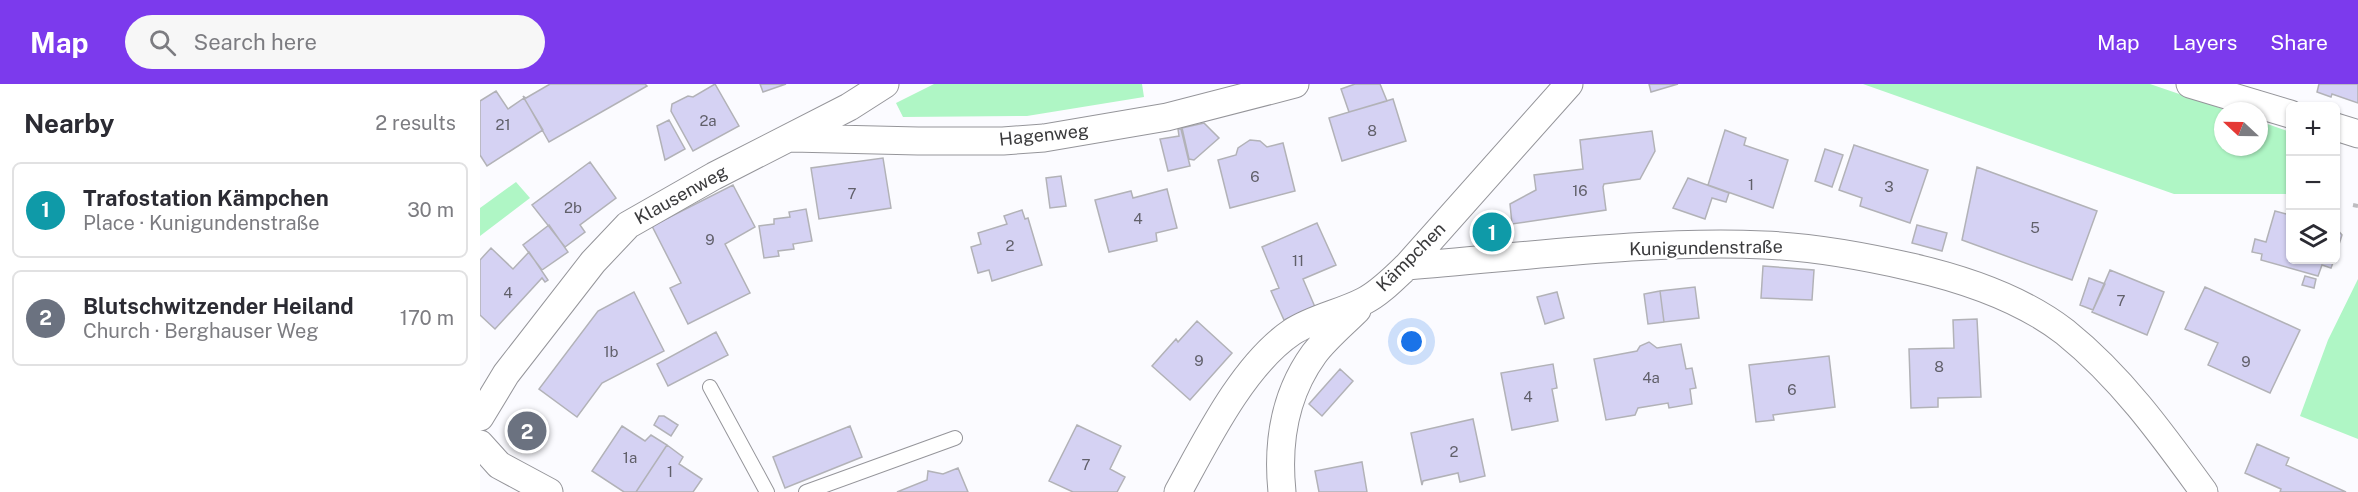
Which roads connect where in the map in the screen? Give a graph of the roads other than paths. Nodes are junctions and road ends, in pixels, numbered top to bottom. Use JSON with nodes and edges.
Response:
{"nodes":[{"id":1,"x":885,"y":84,"type":"edge"},
{"id":2,"x":1294,"y":84,"type":"edge"},
{"id":3,"x":1569,"y":84,"type":"edge"},
{"id":4,"x":2190,"y":84,"type":"edge"},
{"id":5,"x":2286,"y":113,"type":"edge"},
{"id":6,"x":2340,"y":128,"type":"edge"},
{"id":7,"x":2358,"y":134,"type":"edge"},
{"id":8,"x":789,"y":138,"type":"junction"},
{"id":9,"x":1407,"y":266,"type":"junction"},
{"id":10,"x":1366,"y":300,"type":"junction"},
{"id":11,"x":710,"y":387,"type":"dead end"},
{"id":12,"x":480,"y":417,"type":"edge"},
{"id":13,"x":955,"y":438,"type":"dead end"},
{"id":14,"x":480,"y":444,"type":"edge"},
{"id":15,"x":549,"y":492,"type":"edge"},
{"id":16,"x":767,"y":492,"type":"edge"},
{"id":17,"x":806,"y":492,"type":"edge"},
{"id":18,"x":1178,"y":492,"type":"edge"},
{"id":19,"x":1282,"y":492,"type":"edge"},
{"id":20,"x":2204,"y":492,"type":"edge"}],
"edges":[{"from":1,"to":8,"type":"street","name":"Klausenweg"},
{"from":2,"to":8,"type":"street","name":"Hagenweg"},
{"from":3,"to":9,"type":"street","name":"Kämpchen"},
{"from":4,"to":5,"type":"street"},
{"from":6,"to":7,"type":"street"},
{"from":8,"to":12,"type":"street","name":"Klausenweg"},
{"from":9,"to":10,"type":"street","name":"Kämpchen"},
{"from":9,"to":20,"type":"street","name":"Kunigundenstraße"},
{"from":10,"to":18,"type":"street","name":"Kämpchen"},
{"from":10,"to":19,"type":"street"},
{"from":11,"to":16,"type":"lane"},
{"from":13,"to":17,"type":"lane"},
{"from":14,"to":15,"type":"street"}]}
